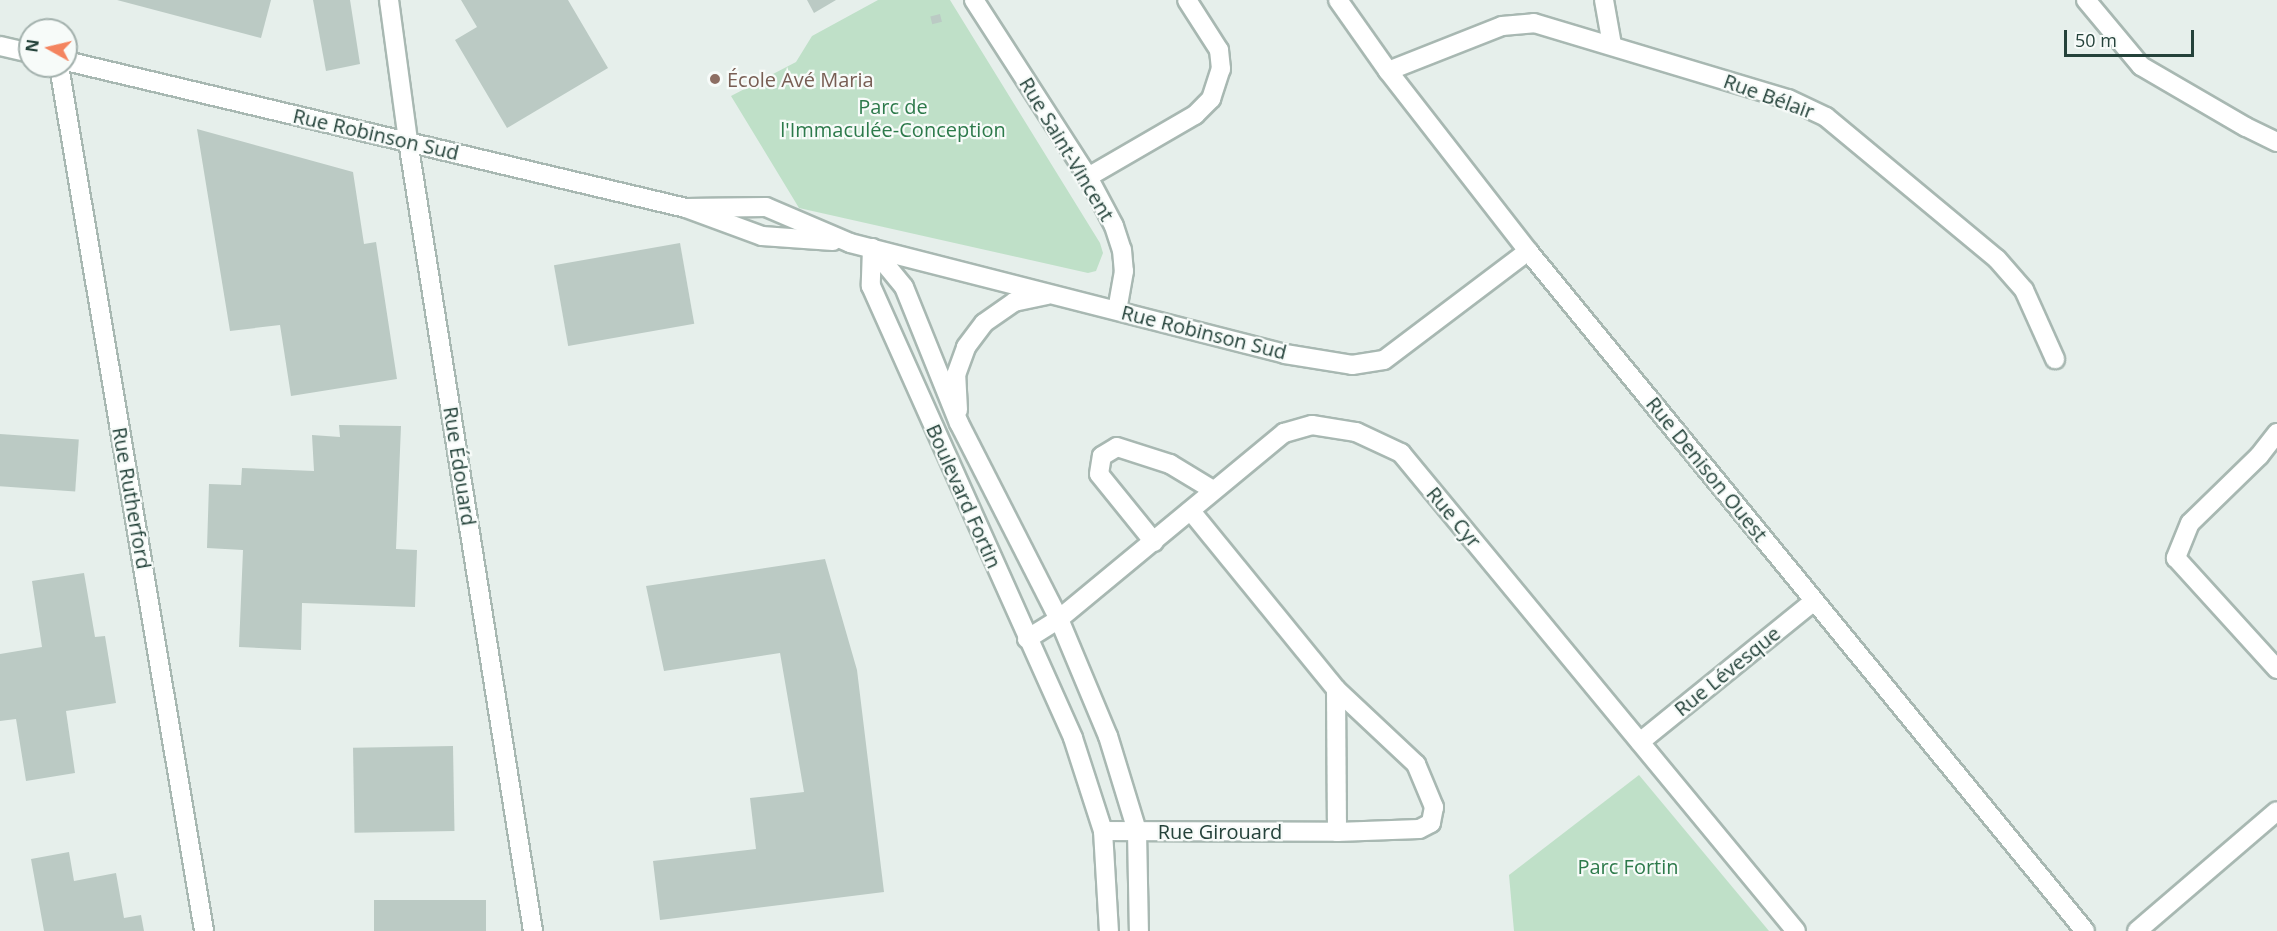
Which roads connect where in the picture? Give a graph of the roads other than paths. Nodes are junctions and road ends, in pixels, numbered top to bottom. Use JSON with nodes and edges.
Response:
{"nodes":[{"id":1,"x":389,"y":0,"type":"edge"},
{"id":2,"x":974,"y":0,"type":"edge"},
{"id":3,"x":1186,"y":0,"type":"edge"},
{"id":4,"x":1338,"y":0,"type":"edge"},
{"id":5,"x":1604,"y":0,"type":"edge"},
{"id":6,"x":2086,"y":0,"type":"edge"},
{"id":7,"x":1612,"y":45,"type":"junction"},
{"id":8,"x":0,"y":46,"type":"edge"},
{"id":9,"x":18,"y":50,"type":"edge"},
{"id":10,"x":78,"y":64,"type":"edge"},
{"id":11,"x":1388,"y":70,"type":"junction"},
{"id":12,"x":61,"y":78,"type":"edge"},
{"id":13,"x":408,"y":141,"type":"junction"},
{"id":14,"x":2277,"y":142,"type":"edge"},
{"id":15,"x":1088,"y":177,"type":"junction"},
{"id":16,"x":686,"y":208,"type":"junction"},
{"id":17,"x":850,"y":243,"type":"junction"},
{"id":18,"x":872,"y":249,"type":"junction"},
{"id":19,"x":1528,"y":251,"type":"junction"},
{"id":20,"x":1052,"y":294,"type":"junction"},
{"id":21,"x":1117,"y":309,"type":"junction"},
{"id":22,"x":2055,"y":359,"type":"dead end"},
{"id":23,"x":959,"y":423,"type":"junction"},
{"id":24,"x":2277,"y":433,"type":"edge"},
{"id":25,"x":1213,"y":490,"type":"junction"},
{"id":26,"x":1191,"y":511,"type":"junction"},
{"id":27,"x":1154,"y":542,"type":"junction"},
{"id":28,"x":1814,"y":601,"type":"junction"},
{"id":29,"x":1059,"y":619,"type":"junction"},
{"id":30,"x":1027,"y":639,"type":"junction"},
{"id":31,"x":2277,"y":669,"type":"edge"},
{"id":32,"x":1336,"y":689,"type":"junction"},
{"id":33,"x":1640,"y":742,"type":"junction"},
{"id":34,"x":2277,"y":811,"type":"edge"},
{"id":35,"x":1103,"y":831,"type":"junction"},
{"id":36,"x":1137,"y":831,"type":"junction"},
{"id":37,"x":1338,"y":832,"type":"junction"},
{"id":38,"x":204,"y":931,"type":"edge"},
{"id":39,"x":533,"y":931,"type":"edge"},
{"id":40,"x":1109,"y":931,"type":"edge"},
{"id":41,"x":1139,"y":931,"type":"edge"},
{"id":42,"x":1796,"y":931,"type":"edge"},
{"id":43,"x":2085,"y":931,"type":"edge"},
{"id":44,"x":2138,"y":931,"type":"edge"}],
"edges":[{"from":1,"to":13,"type":"street","name":"Rue Édouard"},
{"from":2,"to":15,"type":"street","name":"Rue Saint-Vincent"},
{"from":3,"to":15,"type":"street"},
{"from":4,"to":11,"type":"street","name":"Rue Denison Ouest"},
{"from":5,"to":7,"type":"street"},
{"from":6,"to":14,"type":"street"},
{"from":7,"to":11,"type":"street","name":"Rue Bélair"},
{"from":7,"to":22,"type":"street","name":"Rue Bélair"},
{"from":8,"to":9,"type":"street"},
{"from":10,"to":13,"type":"street","name":"Rue Robinson Sud"},
{"from":11,"to":19,"type":"street","name":"Rue Denison Ouest"},
{"from":12,"to":38,"type":"street","name":"Rue Rutherford"},
{"from":13,"to":16,"type":"street","name":"Rue Robinson Sud"},
{"from":13,"to":39,"type":"street","name":"Rue Édouard"},
{"from":15,"to":21,"type":"street","name":"Rue Saint-Vincent"},
{"from":16,"to":17,"type":"street","name":"Rue Robinson Sud"},
{"from":16,"to":17,"type":"street","name":"Rue Robinson Sud"},
{"from":17,"to":18,"type":"street","name":"Rue Robinson Sud"},
{"from":18,"to":20,"type":"street","name":"Rue Robinson Sud"},
{"from":18,"to":23,"type":"street","name":"Boulevard Fortin"},
{"from":18,"to":30,"type":"street","name":"Boulevard Fortin"},
{"from":19,"to":21,"type":"street","name":"Rue Robinson Sud"},
{"from":19,"to":28,"type":"street","name":"Rue Denison Ouest"},
{"from":20,"to":21,"type":"street","name":"Rue Robinson Sud"},
{"from":20,"to":23,"type":"street","name":"Boulevard Fortin"},
{"from":23,"to":29,"type":"street","name":"Boulevard Fortin"},
{"from":24,"to":31,"type":"street"},
{"from":25,"to":26,"type":"street","name":"Rue Cyr"},
{"from":25,"to":27,"type":"street"},
{"from":25,"to":33,"type":"street","name":"Rue Cyr"},
{"from":26,"to":27,"type":"street","name":"Rue Cyr"},
{"from":26,"to":32,"type":"street","name":"Rue Girouard"},
{"from":27,"to":29,"type":"street","name":"Rue Cyr"},
{"from":28,"to":33,"type":"street","name":"Rue Lévesque"},
{"from":28,"to":43,"type":"street","name":"Rue Denison Ouest"},
{"from":29,"to":30,"type":"street","name":"Rue Cyr"},
{"from":29,"to":36,"type":"street","name":"Boulevard Fortin"},
{"from":30,"to":35,"type":"street","name":"Boulevard Fortin"},
{"from":32,"to":37,"type":"street"},
{"from":32,"to":37,"type":"street","name":"Rue Girouard"},
{"from":33,"to":42,"type":"street","name":"Rue Cyr"},
{"from":34,"to":44,"type":"street"},
{"from":35,"to":36,"type":"street","name":"Rue Girouard"},
{"from":35,"to":40,"type":"street","name":"Boulevard Fortin"},
{"from":36,"to":37,"type":"street","name":"Rue Girouard"},
{"from":36,"to":41,"type":"street","name":"Boulevard Fortin"}]}
